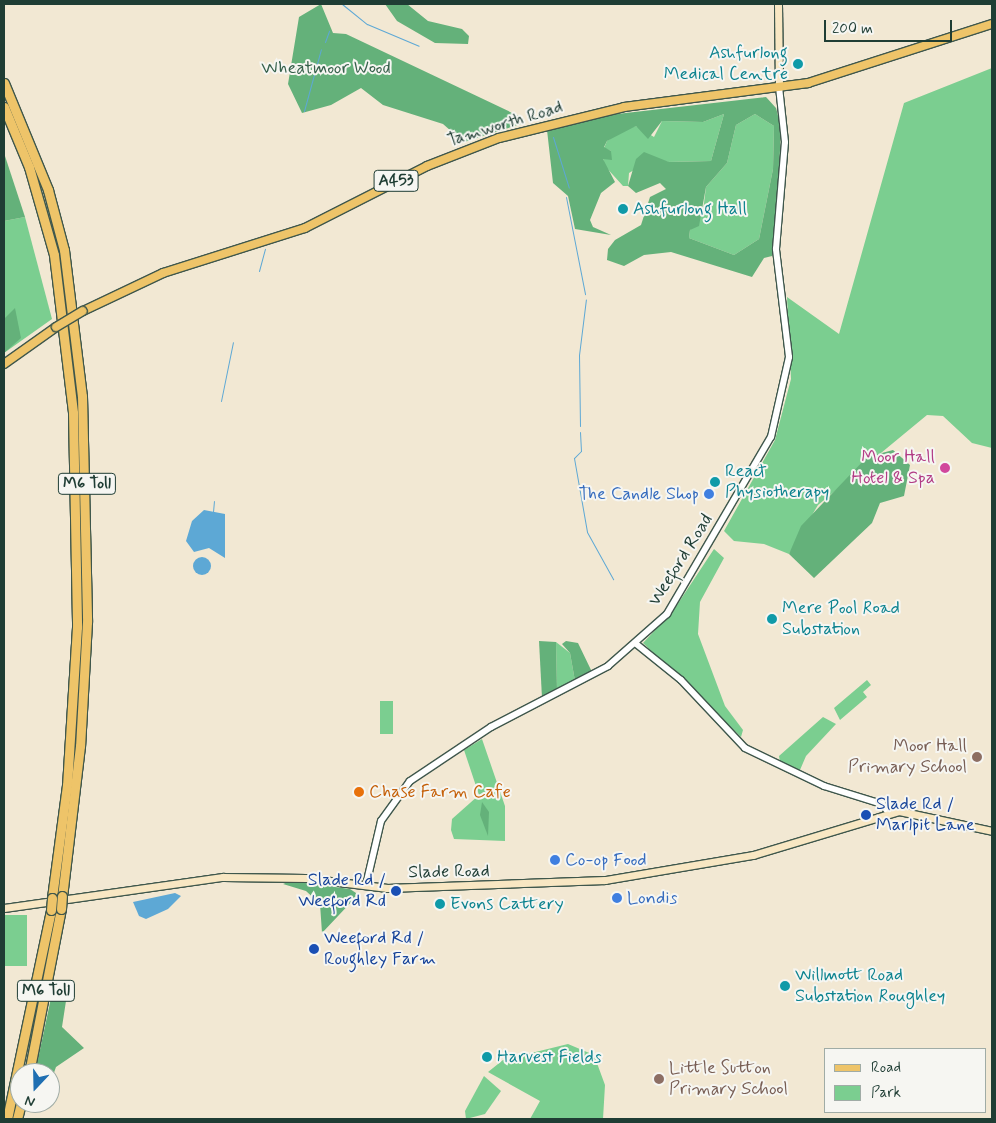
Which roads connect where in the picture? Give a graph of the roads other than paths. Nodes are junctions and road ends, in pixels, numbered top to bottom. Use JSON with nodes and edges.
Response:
{"nodes":[{"id":1,"x":778,"y":4,"type":"edge"},
{"id":2,"x":992,"y":24,"type":"edge"},
{"id":3,"x":4,"y":83,"type":"edge"},
{"id":4,"x":779,"y":87,"type":"junction"},
{"id":5,"x":4,"y":107,"type":"edge"},
{"id":6,"x":4,"y":364,"type":"edge"},
{"id":7,"x":635,"y":643,"type":"junction"},
{"id":8,"x":888,"y":812,"type":"junction"},
{"id":9,"x":992,"y":831,"type":"edge"},
{"id":10,"x":366,"y":885,"type":"junction"},
{"id":11,"x":4,"y":908,"type":"edge"},
{"id":12,"x":31,"y":1063,"type":"edge"},
{"id":13,"x":7,"y":1119,"type":"edge"}],
"edges":[{"from":1,"to":4,"type":"main road"},
{"from":2,"to":4,"type":"main road","name":"Tamworth Road","number":"A453"},
{"from":3,"to":12,"type":"highway","number":"M6 Toll","bridge":true},
{"from":4,"to":6,"type":"main road","name":"Tamworth Road","number":"A453","bridge":true},
{"from":4,"to":7,"type":"street","name":"Weeford Road"},
{"from":5,"to":13,"type":"highway","number":"M6 Toll","bridge":true},
{"from":7,"to":8,"type":"street"},
{"from":7,"to":10,"type":"street","name":"Weeford Road"},
{"from":8,"to":9,"type":"main road","name":"Slade Road"},
{"from":8,"to":10,"type":"main road","name":"Slade Road"},
{"from":10,"to":11,"type":"main road","name":"Slade Road"}]}
